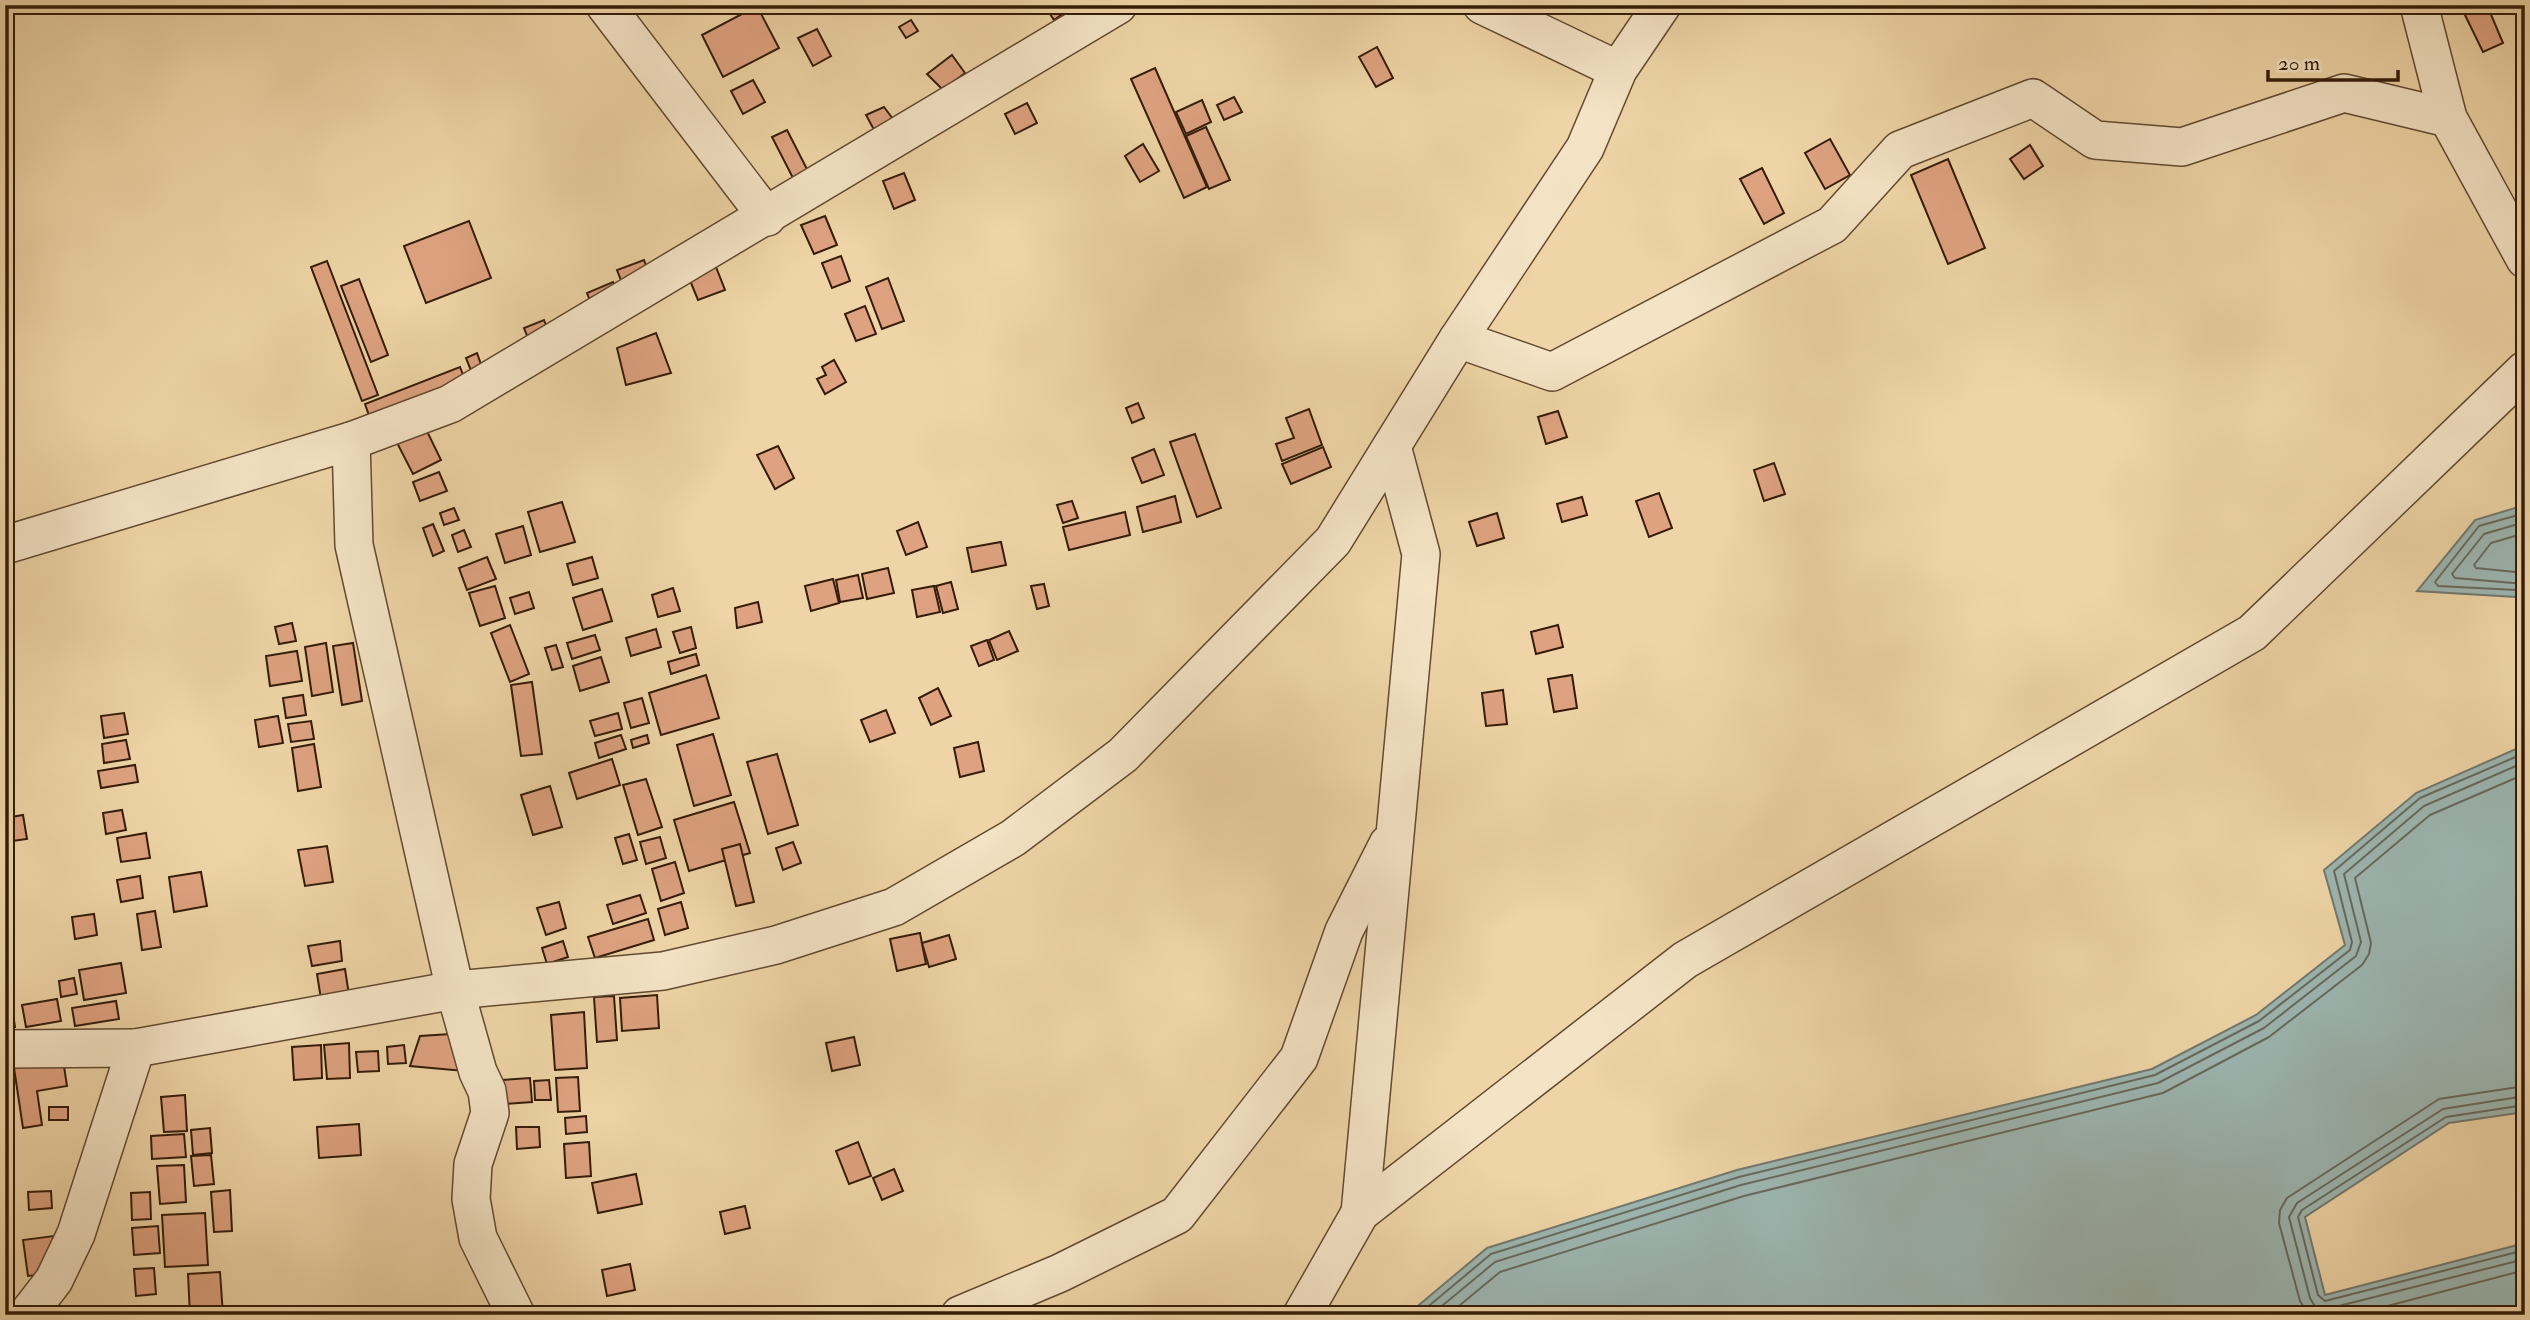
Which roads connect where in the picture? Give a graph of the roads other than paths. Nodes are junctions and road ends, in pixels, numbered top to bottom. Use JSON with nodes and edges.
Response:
{"nodes":[{"id":1,"x":605,"y":5,"type":"edge"},
{"id":2,"x":1118,"y":5,"type":"edge"},
{"id":3,"x":1482,"y":5,"type":"edge"},
{"id":4,"x":1662,"y":5,"type":"edge"},
{"id":5,"x":2419,"y":5,"type":"edge"},
{"id":6,"x":1618,"y":70,"type":"junction"},
{"id":7,"x":2448,"y":118,"type":"junction"},
{"id":8,"x":767,"y":217,"type":"junction"},
{"id":9,"x":2525,"y":259,"type":"edge"},
{"id":10,"x":1458,"y":339,"type":"junction"},
{"id":11,"x":2525,"y":370,"type":"edge"},
{"id":12,"x":351,"y":441,"type":"junction"},
{"id":13,"x":1392,"y":446,"type":"junction"},
{"id":14,"x":5,"y":545,"type":"edge"},
{"id":15,"x":1397,"y":828,"type":"junction"},
{"id":16,"x":455,"y":990,"type":"junction"},
{"id":17,"x":136,"y":1048,"type":"junction"},
{"id":18,"x":5,"y":1049,"type":"edge"},
{"id":19,"x":1360,"y":1213,"type":"junction"},
{"id":20,"x":27,"y":1315,"type":"edge"},
{"id":21,"x":516,"y":1315,"type":"edge"},
{"id":22,"x":960,"y":1315,"type":"edge"},
{"id":23,"x":1303,"y":1315,"type":"edge"}],
"edges":[{"from":1,"to":8,"type":"street"},
{"from":2,"to":8,"type":"street"},
{"from":3,"to":6,"type":"street"},
{"from":4,"to":6,"type":"street"},
{"from":5,"to":7,"type":"street"},
{"from":6,"to":10,"type":"street"},
{"from":7,"to":9,"type":"street"},
{"from":7,"to":10,"type":"street"},
{"from":8,"to":12,"type":"street"},
{"from":10,"to":13,"type":"street"},
{"from":11,"to":19,"type":"street"},
{"from":12,"to":14,"type":"street"},
{"from":12,"to":16,"type":"street"},
{"from":13,"to":15,"type":"street"},
{"from":13,"to":16,"type":"street"},
{"from":15,"to":19,"type":"street"},
{"from":15,"to":22,"type":"street"},
{"from":16,"to":17,"type":"street"},
{"from":16,"to":21,"type":"street"},
{"from":17,"to":18,"type":"street"},
{"from":17,"to":20,"type":"street"},
{"from":19,"to":23,"type":"street"}]}
